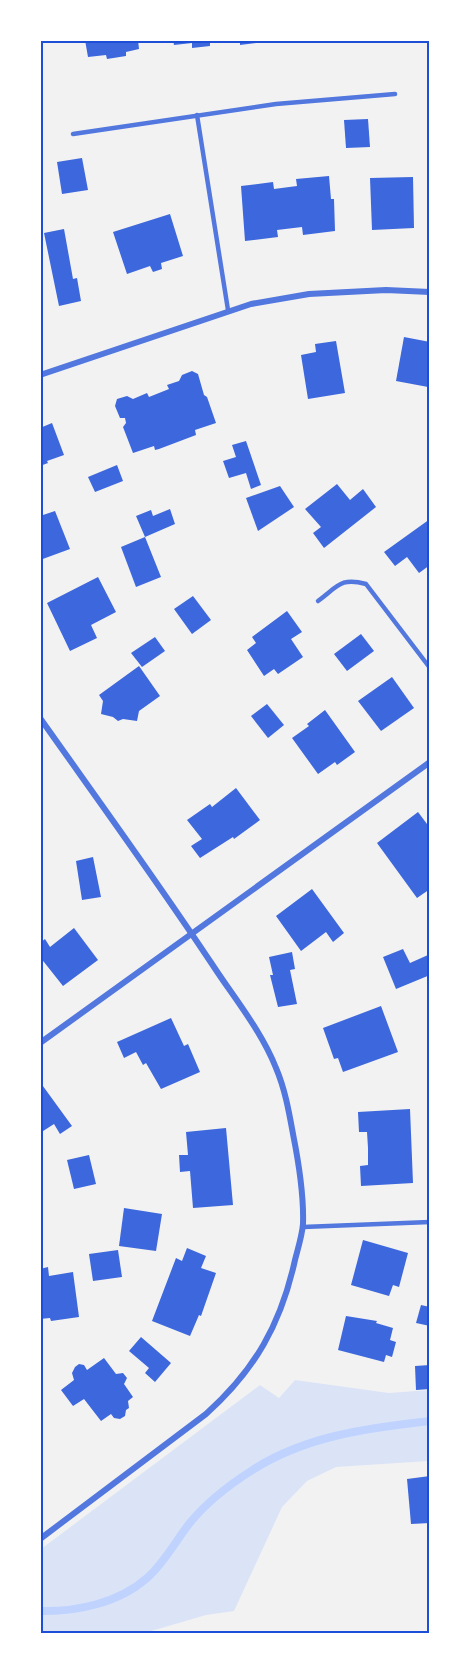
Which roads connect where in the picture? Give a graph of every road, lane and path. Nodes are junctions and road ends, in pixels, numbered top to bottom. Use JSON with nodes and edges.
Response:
{"nodes":[{"id":1,"x":394,"y":94,"type":"dead end"},
{"id":2,"x":197,"y":115,"type":"junction"},
{"id":3,"x":73,"y":134,"type":"dead end"},
{"id":4,"x":429,"y":292,"type":"edge"},
{"id":5,"x":228,"y":310,"type":"junction"},
{"id":6,"x":40,"y":375,"type":"edge"},
{"id":7,"x":318,"y":601,"type":"dead end"},
{"id":8,"x":429,"y":668,"type":"edge"},
{"id":9,"x":40,"y":718,"type":"edge"},
{"id":10,"x":429,"y":762,"type":"edge"},
{"id":11,"x":192,"y":934,"type":"junction"},
{"id":12,"x":40,"y":1043,"type":"edge"},
{"id":13,"x":429,"y":1222,"type":"edge"},
{"id":14,"x":303,"y":1227,"type":"junction"},
{"id":15,"x":40,"y":1539,"type":"edge"}],
"edges":[{"from":1,"to":2,"type":"lane"},
{"from":2,"to":3,"type":"lane"},
{"from":2,"to":5,"type":"lane"},
{"from":4,"to":5,"type":"street"},
{"from":5,"to":6,"type":"street"},
{"from":7,"to":8,"type":"lane"},
{"from":9,"to":11,"type":"street"},
{"from":10,"to":11,"type":"street"},
{"from":11,"to":12,"type":"street"},
{"from":11,"to":14,"type":"street"},
{"from":13,"to":14,"type":"lane"},
{"from":14,"to":15,"type":"street"}]}
